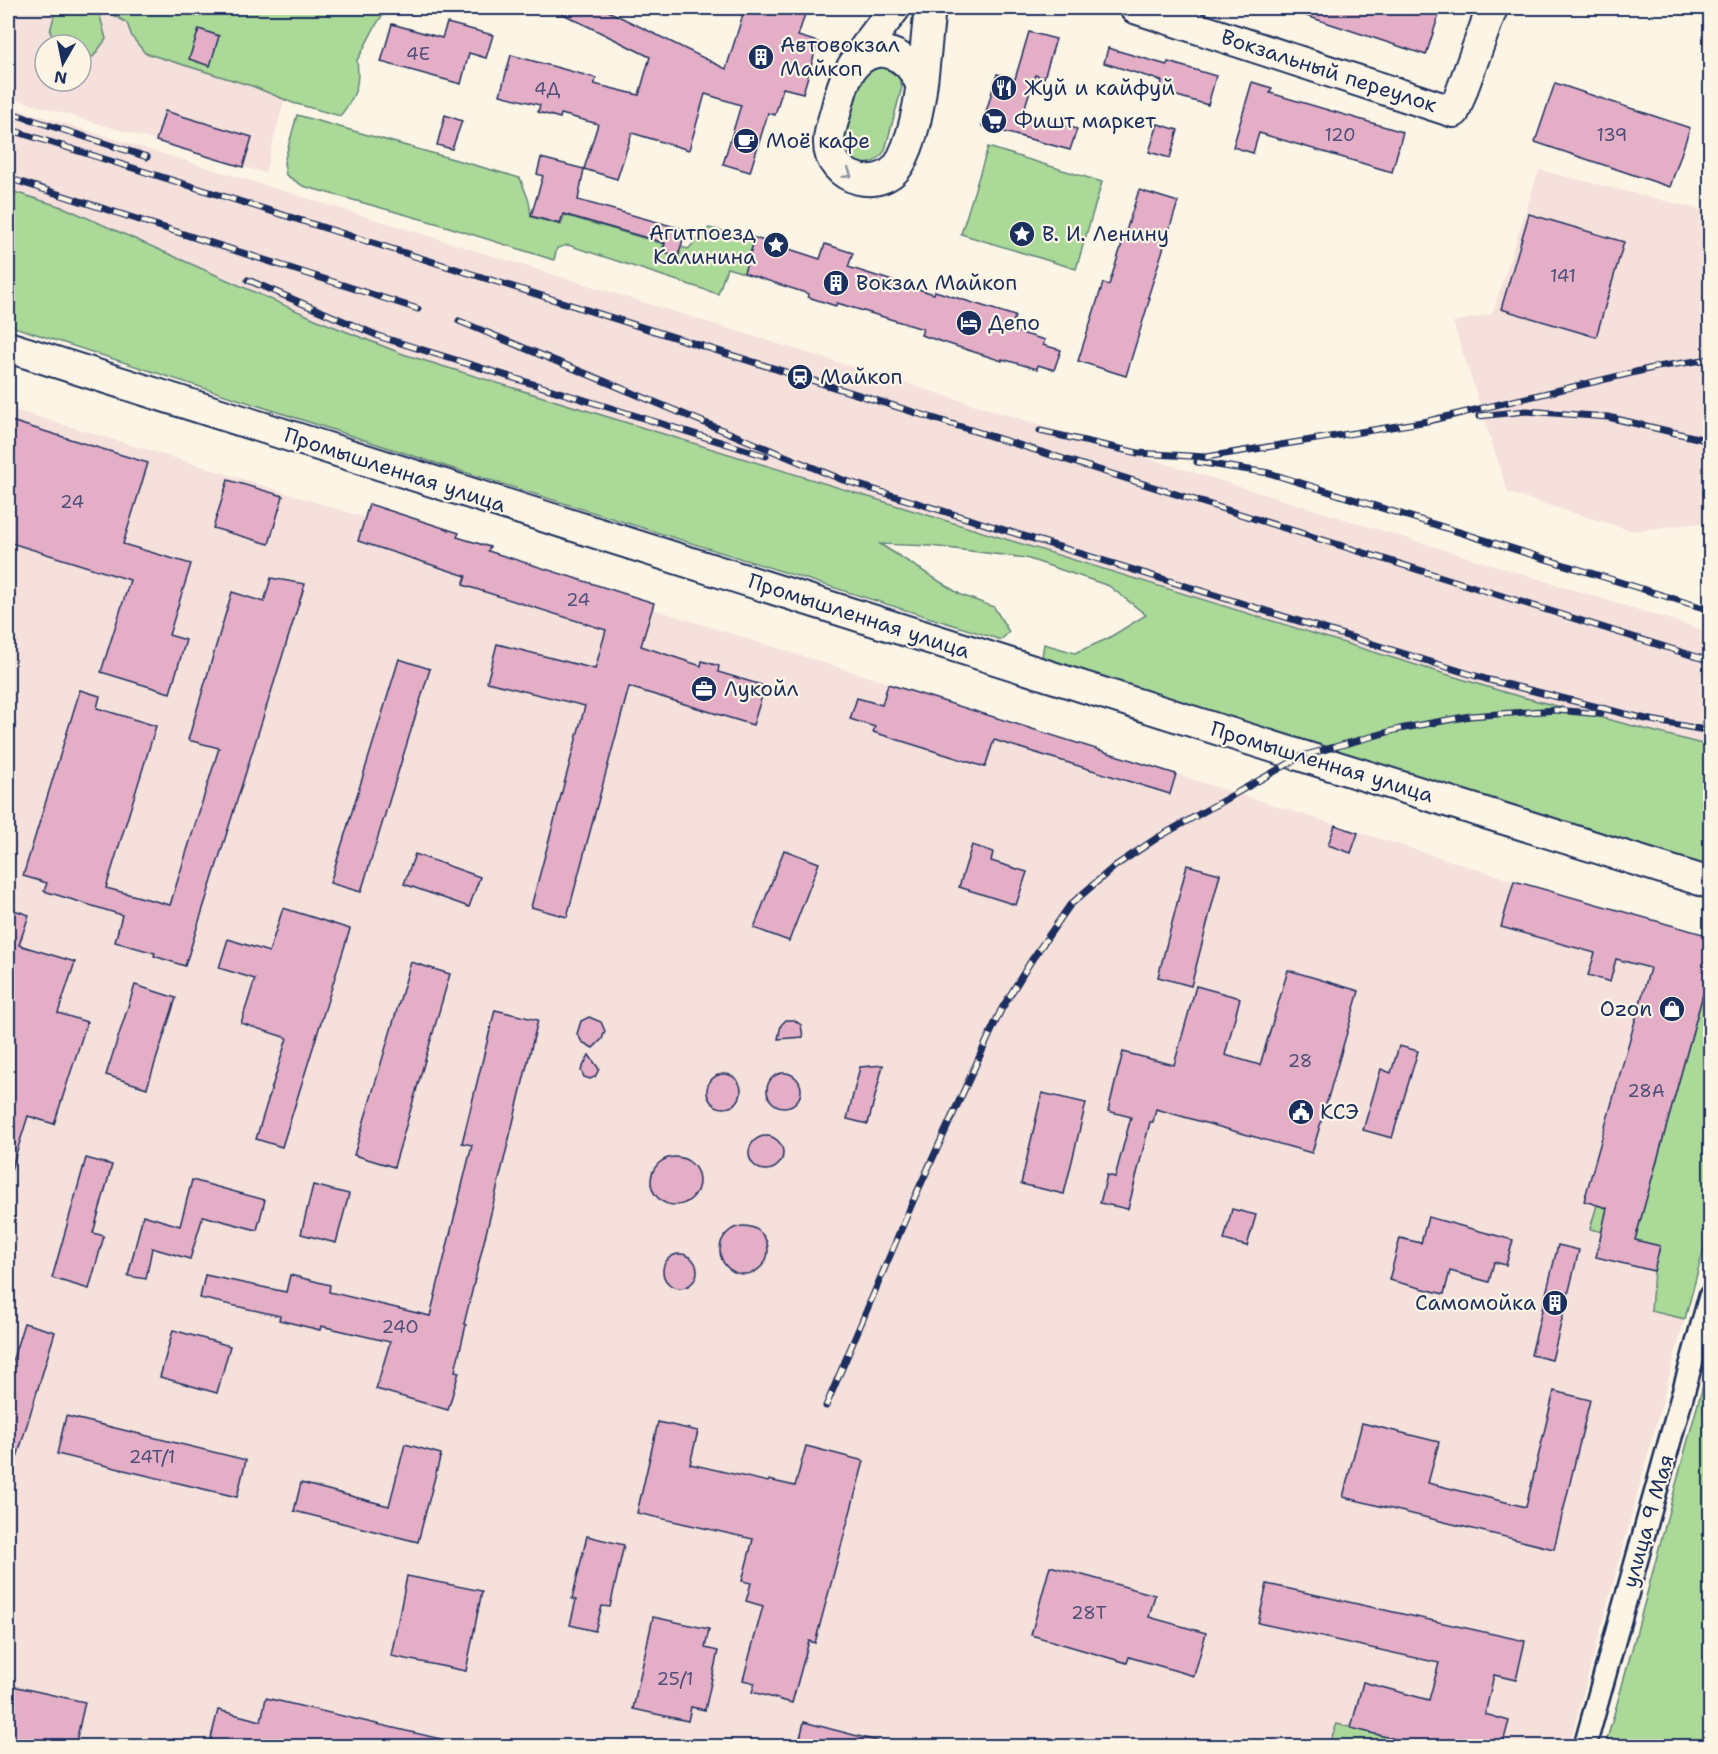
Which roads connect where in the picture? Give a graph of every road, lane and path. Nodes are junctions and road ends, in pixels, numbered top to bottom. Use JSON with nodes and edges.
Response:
{"nodes":[{"id":1,"x":895,"y":8,"type":"edge"},
{"id":2,"x":930,"y":8,"type":"edge"},
{"id":3,"x":1135,"y":8,"type":"edge"},
{"id":4,"x":1492,"y":8,"type":"edge"},
{"id":5,"x":854,"y":65,"type":"junction"},
{"id":6,"x":920,"y":82,"type":"junction"},
{"id":7,"x":8,"y":347,"type":"edge"},
{"id":8,"x":1710,"y":883,"type":"edge"},
{"id":9,"x":1710,"y":1296,"type":"edge"},
{"id":10,"x":1585,"y":1746,"type":"edge"}],
"edges":[{"from":1,"to":5,"type":"main road"},
{"from":2,"to":6,"type":"main road"},
{"from":3,"to":4,"type":"main road","name":"Вокзальный переулок"},
{"from":5,"to":6,"type":"main road"},
{"from":5,"to":6,"type":"main road","one_way":true},
{"from":7,"to":8,"type":"main road","name":"Промышленная улица"},
{"from":9,"to":10,"type":"street","name":"улица 9 Мая"}]}
